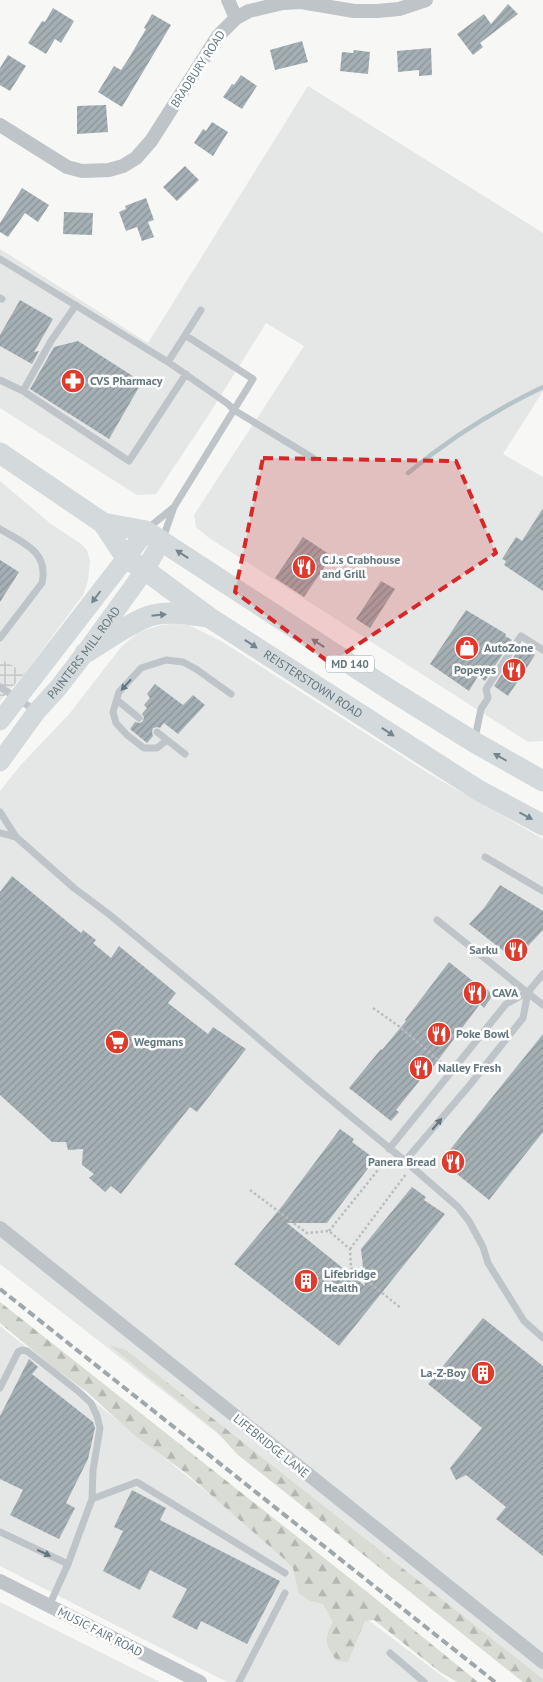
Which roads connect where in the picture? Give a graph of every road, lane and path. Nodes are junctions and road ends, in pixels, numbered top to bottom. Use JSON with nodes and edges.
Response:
{"nodes":[{"id":1,"x":228,"y":0,"type":"edge"},
{"id":2,"x":426,"y":0,"type":"edge"},
{"id":3,"x":236,"y":18,"type":"junction"},
{"id":4,"x":0,"y":125,"type":"edge"},
{"id":5,"x":0,"y":259,"type":"edge"},
{"id":6,"x":76,"y":305,"type":"junction"},
{"id":7,"x":201,"y":310,"type":"dead end"},
{"id":8,"x":185,"y":335,"type":"junction"},
{"id":9,"x":168,"y":362,"type":"junction"},
{"id":10,"x":186,"y":374,"type":"junction"},
{"id":11,"x":0,"y":380,"type":"edge"},
{"id":12,"x":23,"y":391,"type":"junction"},
{"id":13,"x":234,"y":410,"type":"junction"},
{"id":14,"x":0,"y":453,"type":"edge"},
{"id":15,"x":313,"y":458,"type":"dead end"},
{"id":16,"x":174,"y":507,"type":"junction"},
{"id":17,"x":103,"y":523,"type":"junction"},
{"id":18,"x":0,"y":529,"type":"edge"},
{"id":19,"x":154,"y":535,"type":"junction"},
{"id":20,"x":126,"y":558,"type":"junction"},
{"id":21,"x":145,"y":570,"type":"junction"},
{"id":22,"x":210,"y":618,"type":"junction"},
{"id":23,"x":1,"y":634,"type":"edge"},
{"id":24,"x":543,"y":650,"type":"edge"},
{"id":25,"x":86,"y":653,"type":"junction"},
{"id":26,"x":0,"y":687,"type":"edge"},
{"id":27,"x":231,"y":694,"type":"dead end"},
{"id":28,"x":18,"y":699,"type":"junction"},
{"id":29,"x":117,"y":700,"type":"junction"},
{"id":30,"x":37,"y":711,"type":"junction"},
{"id":31,"x":139,"y":718,"type":"dead end"},
{"id":32,"x":10,"y":719,"type":"edge"},
{"id":33,"x":157,"y":732,"type":"dead end"},
{"id":34,"x":167,"y":740,"type":"junction"},
{"id":35,"x":474,"y":742,"type":"junction"},
{"id":36,"x":185,"y":754,"type":"dead end"},
{"id":37,"x":0,"y":762,"type":"edge"},
{"id":38,"x":543,"y":781,"type":"edge"},
{"id":39,"x":0,"y":812,"type":"edge"},
{"id":40,"x":543,"y":825,"type":"edge"},
{"id":41,"x":0,"y":833,"type":"edge"},
{"id":42,"x":16,"y":837,"type":"junction"},
{"id":43,"x":484,"y":857,"type":"dead end"},
{"id":44,"x":543,"y":891,"type":"edge"},
{"id":45,"x":437,"y":920,"type":"dead end"},
{"id":46,"x":543,"y":974,"type":"edge"},
{"id":47,"x":528,"y":992,"type":"junction"},
{"id":48,"x":543,"y":1005,"type":"edge"},
{"id":49,"x":373,"y":1008,"type":"dead end"},
{"id":50,"x":452,"y":1072,"type":"junction"},
{"id":51,"x":391,"y":1150,"type":"junction"},
{"id":52,"x":405,"y":1161,"type":"junction"},
{"id":53,"x":412,"y":1167,"type":"junction"},
{"id":54,"x":250,"y":1190,"type":"dead end"},
{"id":55,"x":0,"y":1228,"type":"edge"},
{"id":56,"x":329,"y":1231,"type":"junction"},
{"id":57,"x":350,"y":1249,"type":"junction"},
{"id":58,"x":401,"y":1308,"type":"dead end"},
{"id":59,"x":543,"y":1338,"type":"edge"},
{"id":60,"x":0,"y":1388,"type":"edge"},
{"id":61,"x":92,"y":1499,"type":"junction"},
{"id":62,"x":0,"y":1532,"type":"edge"},
{"id":63,"x":68,"y":1564,"type":"junction"},
{"id":64,"x":285,"y":1573,"type":"dead end"},
{"id":65,"x":0,"y":1581,"type":"edge"},
{"id":66,"x":285,"y":1593,"type":"dead end"},
{"id":67,"x":49,"y":1606,"type":"junction"},
{"id":68,"x":390,"y":1653,"type":"dead end"},
{"id":69,"x":543,"y":1662,"type":"edge"},
{"id":70,"x":200,"y":1682,"type":"edge"},
{"id":71,"x":240,"y":1682,"type":"edge"},
{"id":72,"x":424,"y":1682,"type":"edge"}],
"edges":[{"from":1,"to":3,"type":"street"},
{"from":2,"to":3,"type":"street","name":"BRADBURY ROAD"},
{"from":3,"to":4,"type":"street","name":"BRADBURY ROAD"},
{"from":5,"to":6,"type":"lane"},
{"from":6,"to":9,"type":"lane"},
{"from":6,"to":12,"type":"lane"},
{"from":7,"to":8,"type":"lane"},
{"from":8,"to":9,"type":"lane"},
{"from":8,"to":13,"type":"lane"},
{"from":9,"to":10,"type":"lane"},
{"from":10,"to":12,"type":"lane"},
{"from":10,"to":13,"type":"lane"},
{"from":11,"to":12,"type":"lane"},
{"from":13,"to":15,"type":"lane"},
{"from":13,"to":16,"type":"lane"},
{"from":14,"to":17,"type":"main road","name":"REISTERSTOWN ROAD","number":"MD 140"},
{"from":16,"to":19,"type":"lane"},
{"from":16,"to":19,"type":"lane"},
{"from":17,"to":19,"type":"main road","name":"REISTERSTOWN ROAD","number":"MD 140"},
{"from":17,"to":20,"type":"main road","name":"REISTERSTOWN ROAD","number":"MD 140"},
{"from":18,"to":23,"type":"lane"},
{"from":19,"to":20,"type":"main road","name":"PAINTERS MILL ROAD"},
{"from":19,"to":21,"type":"main road","name":"PAINTERS MILL ROAD"},
{"from":35,"to":19,"type":"main road","name":"REISTERSTOWN ROAD","number":"MD 140","one_way":true},
{"from":20,"to":21,"type":"main road","name":"REISTERSTOWN ROAD","number":"MD 140"},
{"from":20,"to":28,"type":"main road","name":"PAINTERS MILL ROAD","one_way":true},
{"from":21,"to":22,"type":"main road","name":"REISTERSTOWN ROAD","number":"MD 140"},
{"from":21,"to":25,"type":"main road","name":"PAINTERS MILL ROAD"},
{"from":25,"to":22,"type":"main road","one_way":true},
{"from":22,"to":40,"type":"main road","name":"REISTERSTOWN ROAD","number":"MD 140","one_way":true},
{"from":24,"to":35,"type":"lane"},
{"from":25,"to":30,"type":"main road","name":"PAINTERS MILL ROAD"},
{"from":26,"to":28,"type":"lane"},
{"from":27,"to":29,"type":"lane","one_way":true},
{"from":28,"to":30,"type":"lane"},
{"from":28,"to":32,"type":"main road","name":"PAINTERS MILL ROAD"},
{"from":29,"to":31,"type":"lane"},
{"from":29,"to":34,"type":"lane"},
{"from":30,"to":32,"type":"main road","name":"PAINTERS MILL ROAD"},
{"from":32,"to":37,"type":"main road","name":"PAINTERS MILL ROAD"},
{"from":33,"to":34,"type":"lane"},
{"from":34,"to":36,"type":"lane"},
{"from":38,"to":35,"type":"main road","name":"REISTERSTOWN ROAD","number":"MD 140","one_way":true},
{"from":39,"to":42,"type":"lane"},
{"from":41,"to":42,"type":"lane"},
{"from":42,"to":51,"type":"lane"},
{"from":43,"to":44,"type":"lane"},
{"from":45,"to":47,"type":"lane"},
{"from":46,"to":47,"type":"lane"},
{"from":47,"to":48,"type":"lane"},
{"from":47,"to":50,"type":"lane"},
{"from":52,"to":47,"type":"lane","one_way":true},
{"from":49,"to":50,"type":"path"},
{"from":50,"to":51,"type":"lane"},
{"from":51,"to":52,"type":"lane"},
{"from":51,"to":56,"type":"path"},
{"from":52,"to":53,"type":"lane"},
{"from":53,"to":57,"type":"path"},
{"from":53,"to":59,"type":"lane"},
{"from":54,"to":56,"type":"path"},
{"from":55,"to":69,"type":"street","name":"LIFEBRIDGE LANE"},
{"from":56,"to":57,"type":"path"},
{"from":57,"to":58,"type":"path"},
{"from":60,"to":61,"type":"lane"},
{"from":61,"to":63,"type":"lane"},
{"from":61,"to":64,"type":"lane"},
{"from":62,"to":63,"type":"lane","one_way":true},
{"from":63,"to":67,"type":"lane"},
{"from":65,"to":67,"type":"street","name":"MUSIC FAIR ROAD"},
{"from":66,"to":71,"type":"lane"},
{"from":67,"to":70,"type":"street","name":"MUSIC FAIR ROAD"},
{"from":68,"to":72,"type":"lane"}]}
